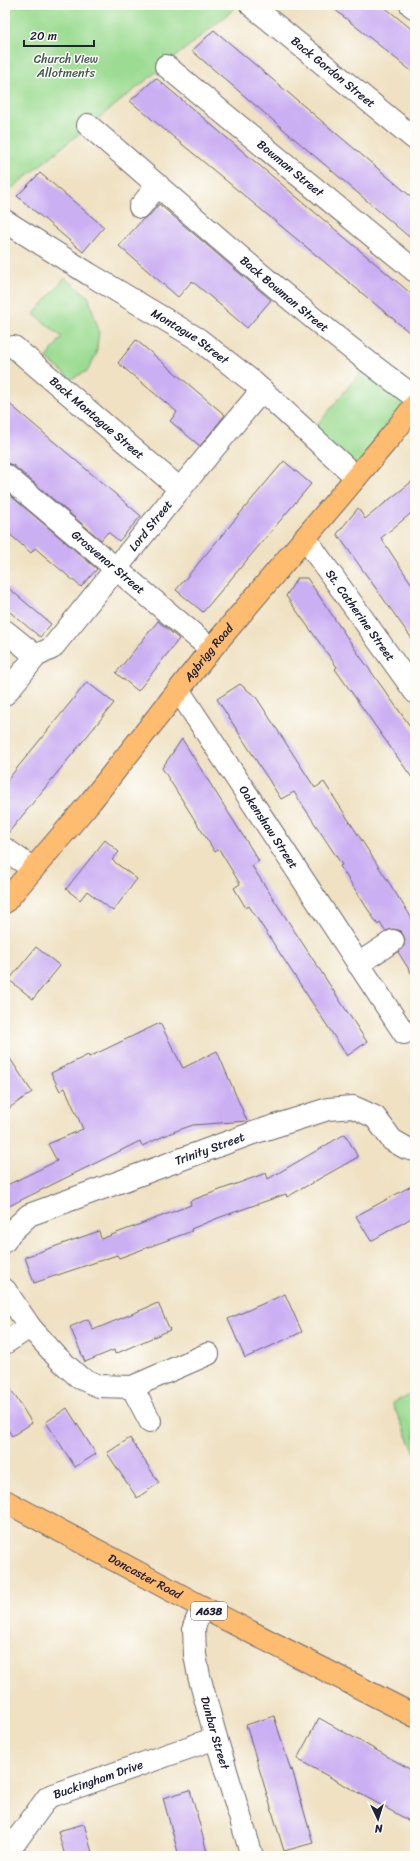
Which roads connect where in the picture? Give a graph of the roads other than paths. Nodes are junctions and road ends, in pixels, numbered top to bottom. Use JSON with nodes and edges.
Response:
{"nodes":[{"id":1,"x":251,"y":5,"type":"edge"},
{"id":2,"x":411,"y":5,"type":"edge"},
{"id":3,"x":415,"y":8,"type":"edge"},
{"id":4,"x":166,"y":66,"type":"dead end"},
{"id":5,"x":88,"y":125,"type":"dead end"},
{"id":6,"x":415,"y":139,"type":"edge"},
{"id":7,"x":158,"y":185,"type":"junction"},
{"id":8,"x":140,"y":206,"type":"dead end"},
{"id":9,"x":5,"y":221,"type":"edge"},
{"id":10,"x":415,"y":271,"type":"edge"},
{"id":11,"x":14,"y":347,"type":"dead end"},
{"id":12,"x":262,"y":390,"type":"junction"},
{"id":13,"x":415,"y":398,"type":"edge"},
{"id":14,"x":415,"y":405,"type":"edge"},
{"id":15,"x":5,"y":475,"type":"edge"},
{"id":16,"x":356,"y":477,"type":"junction"},
{"id":17,"x":180,"y":489,"type":"junction"},
{"id":18,"x":305,"y":538,"type":"junction"},
{"id":19,"x":116,"y":569,"type":"junction"},
{"id":20,"x":5,"y":631,"type":"edge"},
{"id":21,"x":211,"y":649,"type":"junction"},
{"id":22,"x":36,"y":656,"type":"junction"},
{"id":23,"x":179,"y":690,"type":"junction"},
{"id":24,"x":415,"y":692,"type":"edge"},
{"id":25,"x":5,"y":694,"type":"edge"},
{"id":26,"x":5,"y":849,"type":"edge"},
{"id":27,"x":33,"y":869,"type":"junction"},
{"id":28,"x":5,"y":902,"type":"edge"},
{"id":29,"x":394,"y":941,"type":"dead end"},
{"id":30,"x":358,"y":964,"type":"junction"},
{"id":31,"x":404,"y":1033,"type":"dead end"},
{"id":32,"x":415,"y":1150,"type":"edge"},
{"id":33,"x":5,"y":1241,"type":"edge"},
{"id":34,"x":5,"y":1290,"type":"edge"},
{"id":35,"x":30,"y":1327,"type":"junction"},
{"id":36,"x":5,"y":1343,"type":"edge"},
{"id":37,"x":208,"y":1354,"type":"dead end"},
{"id":38,"x":132,"y":1387,"type":"junction"},
{"id":39,"x":150,"y":1421,"type":"dead end"},
{"id":40,"x":5,"y":1501,"type":"edge"},
{"id":41,"x":202,"y":1607,"type":"junction"},
{"id":42,"x":415,"y":1716,"type":"edge"},
{"id":43,"x":216,"y":1738,"type":"junction"},
{"id":44,"x":5,"y":1856,"type":"edge"},
{"id":45,"x":252,"y":1856,"type":"edge"}],
"edges":[{"from":1,"to":6,"type":"street","name":"Back Gordon Street"},
{"from":2,"to":3,"type":"street"},
{"from":4,"to":10,"type":"street","name":"Bowman Street"},
{"from":5,"to":7,"type":"street","name":"Back Bowman Street"},
{"from":7,"to":8,"type":"street"},
{"from":7,"to":13,"type":"street","name":"Back Bowman Street"},
{"from":9,"to":12,"type":"street","name":"Montague Street"},
{"from":11,"to":17,"type":"street","name":"Back Montague Street"},
{"from":12,"to":16,"type":"street","name":"Montague Street"},
{"from":12,"to":17,"type":"street","name":"Lord Street"},
{"from":14,"to":16,"type":"main road","name":"Agbrigg Road"},
{"from":15,"to":19,"type":"street","name":"Grosvenor Street"},
{"from":16,"to":18,"type":"main road","name":"Agbrigg Road"},
{"from":17,"to":19,"type":"street","name":"Lord Street"},
{"from":18,"to":21,"type":"main road","name":"Agbrigg Road"},
{"from":18,"to":24,"type":"street","name":"St. Catherine Street"},
{"from":19,"to":21,"type":"street","name":"Grosvenor Street"},
{"from":19,"to":22,"type":"street","name":"Lord Street"},
{"from":20,"to":22,"type":"street"},
{"from":21,"to":23,"type":"main road","name":"Agbrigg Road"},
{"from":22,"to":25,"type":"street"},
{"from":23,"to":27,"type":"main road","name":"Agbrigg Road"},
{"from":23,"to":30,"type":"street","name":"Oakenshaw Street"},
{"from":26,"to":27,"type":"street"},
{"from":27,"to":28,"type":"main road","name":"Agbrigg Road"},
{"from":29,"to":30,"type":"street"},
{"from":30,"to":31,"type":"street","name":"Oakenshaw Street"},
{"from":32,"to":33,"type":"street","name":"Trinity Street"},
{"from":34,"to":35,"type":"street"},
{"from":35,"to":36,"type":"street"},
{"from":35,"to":38,"type":"street"},
{"from":37,"to":38,"type":"street"},
{"from":38,"to":39,"type":"street"},
{"from":40,"to":41,"type":"main road","name":"Doncaster Road","number":"A638"},
{"from":41,"to":42,"type":"main road","name":"Doncaster Road","number":"A638"},
{"from":41,"to":43,"type":"street","name":"Dunbar Street"},
{"from":43,"to":44,"type":"street","name":"Buckingham Drive"},
{"from":43,"to":45,"type":"street","name":"Dunbar Street"}]}
